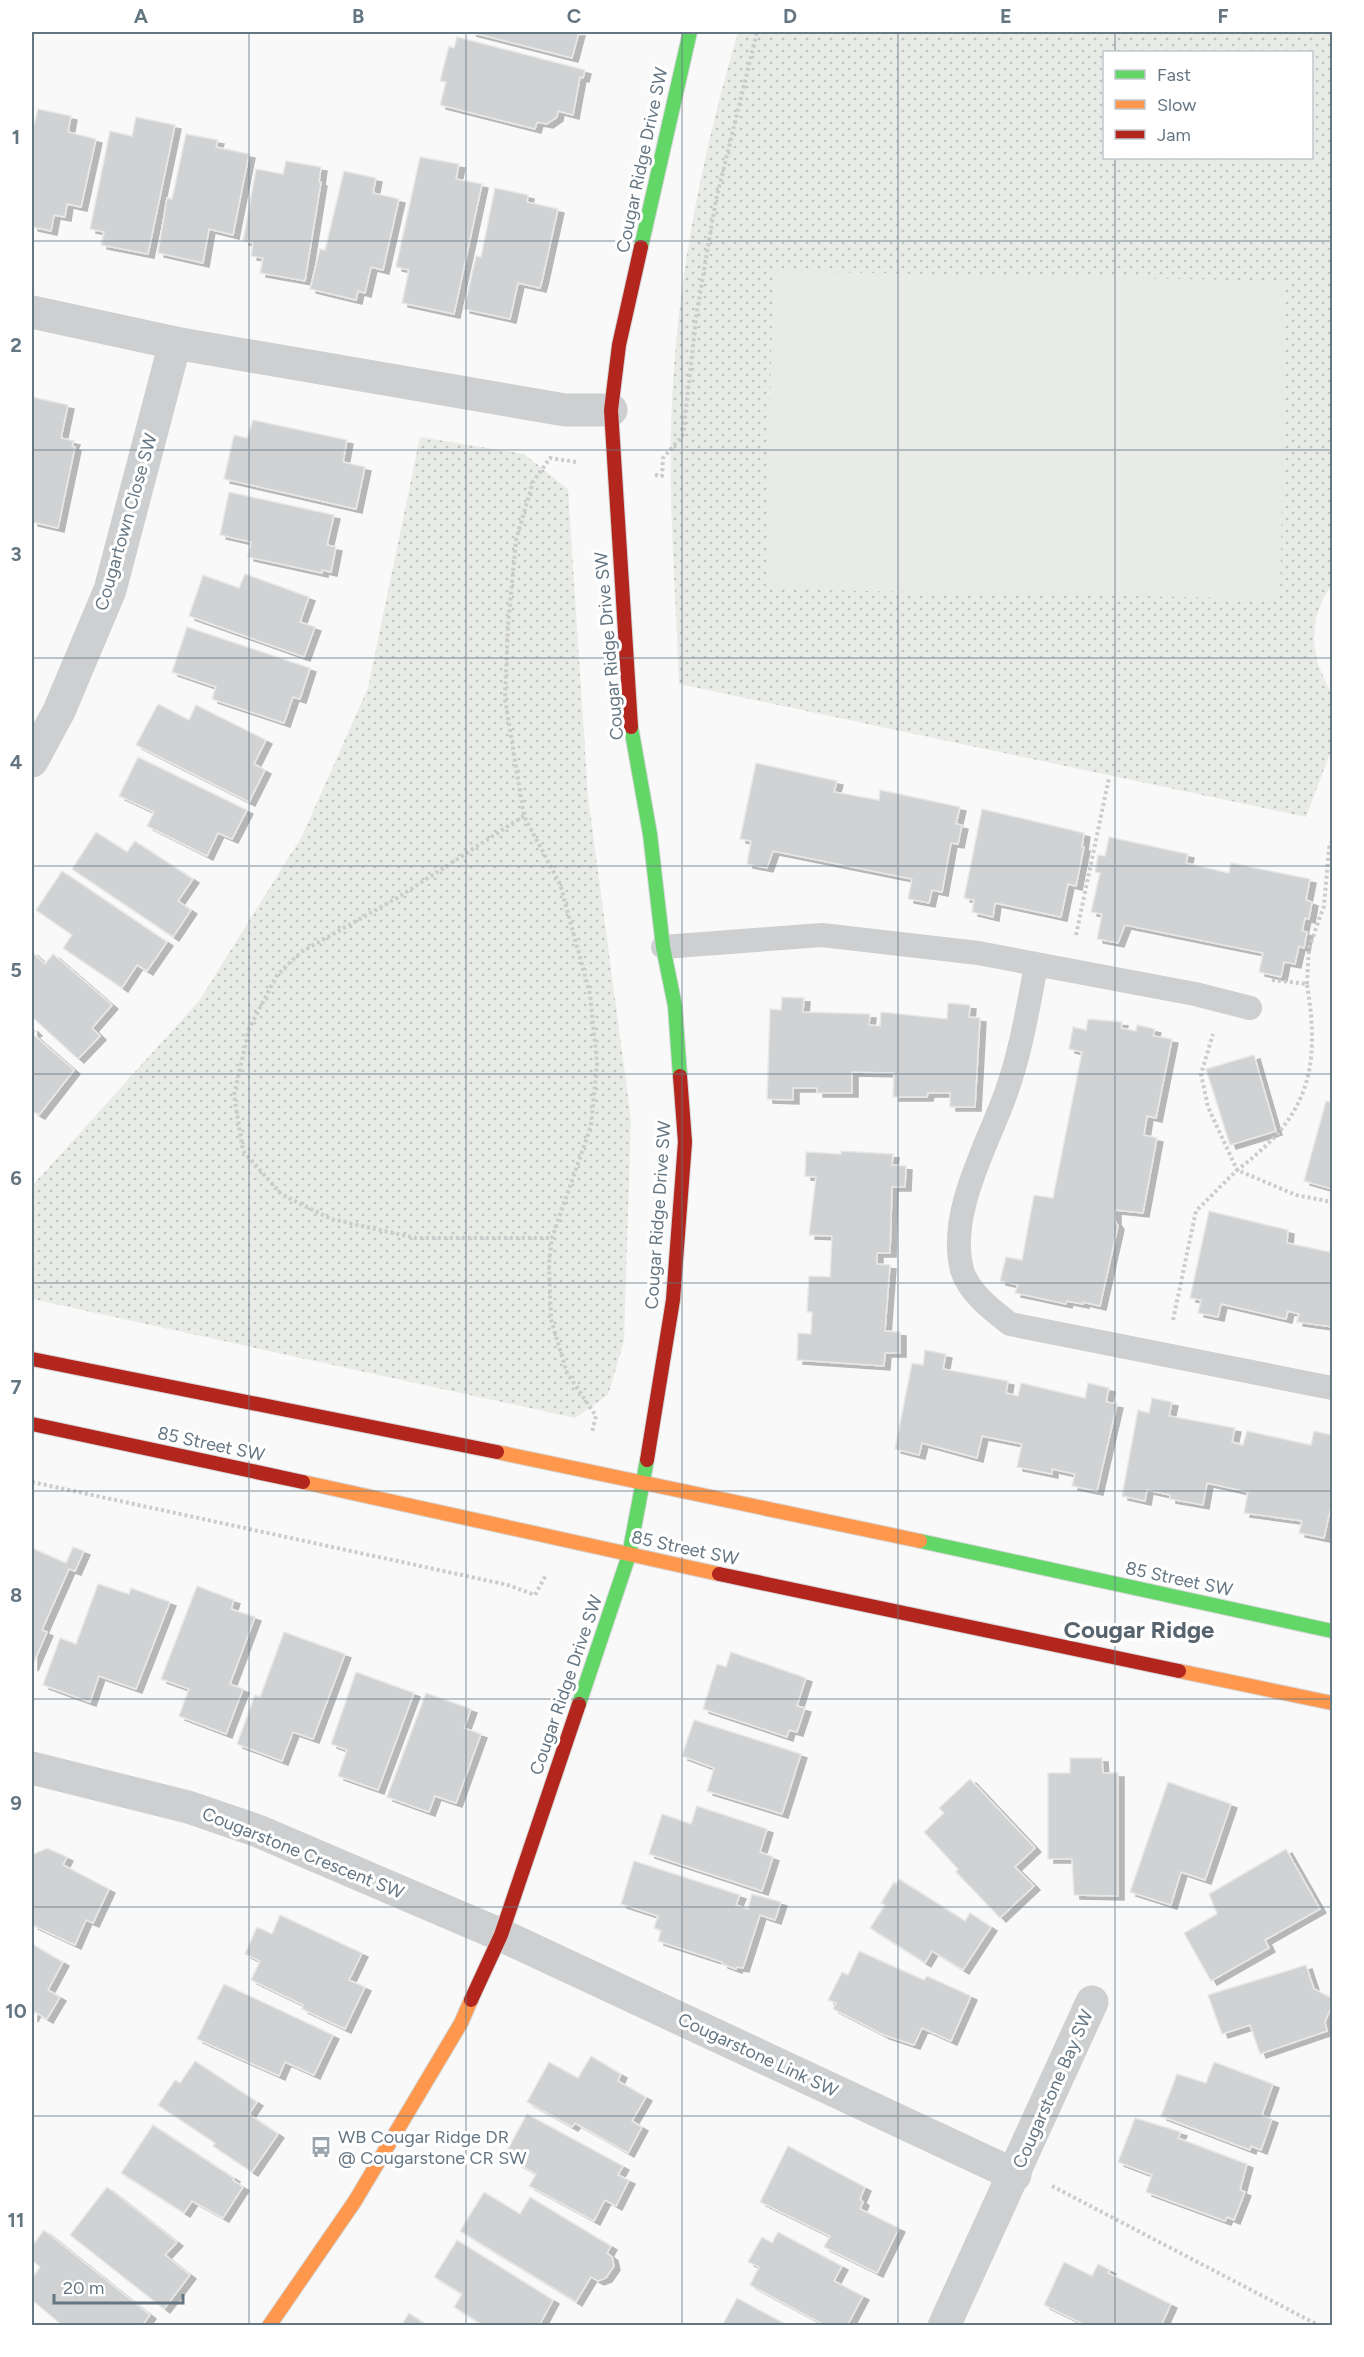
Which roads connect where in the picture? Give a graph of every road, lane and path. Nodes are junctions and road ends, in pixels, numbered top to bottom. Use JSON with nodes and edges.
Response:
{"nodes":[{"id":1,"x":690,"y":32,"type":"edge"},
{"id":2,"x":757,"y":32,"type":"edge"},
{"id":3,"x":32,"y":312,"type":"edge"},
{"id":4,"x":175,"y":343,"type":"junction"},
{"id":5,"x":611,"y":410,"type":"junction"},
{"id":6,"x":550,"y":458,"type":"dead end"},
{"id":7,"x":662,"y":476,"type":"dead end"},
{"id":8,"x":32,"y":761,"type":"edge"},
{"id":9,"x":1109,"y":778,"type":"dead end"},
{"id":10,"x":524,"y":816,"type":"junction"},
{"id":11,"x":1332,"y":841,"type":"edge"},
{"id":12,"x":663,"y":947,"type":"junction"},
{"id":13,"x":1036,"y":966,"type":"junction"},
{"id":14,"x":1069,"y":971,"type":"junction"},
{"id":15,"x":1307,"y":984,"type":"junction"},
{"id":16,"x":1222,"y":1002,"type":"junction"},
{"id":17,"x":1250,"y":1008,"type":"joint"},
{"id":18,"x":1237,"y":1170,"type":"junction"},
{"id":19,"x":1332,"y":1202,"type":"edge"},
{"id":20,"x":552,"y":1238,"type":"junction"},
{"id":21,"x":1166,"y":1356,"type":"junction"},
{"id":22,"x":32,"y":1359,"type":"edge"},
{"id":23,"x":1332,"y":1388,"type":"edge"},
{"id":24,"x":596,"y":1416,"type":"dead end"},
{"id":25,"x":32,"y":1424,"type":"edge"},
{"id":26,"x":644,"y":1481,"type":"junction"},
{"id":27,"x":32,"y":1482,"type":"edge"},
{"id":28,"x":629,"y":1555,"type":"junction"},
{"id":29,"x":536,"y":1595,"type":"dead end"},
{"id":30,"x":1332,"y":1631,"type":"edge"},
{"id":31,"x":1332,"y":1703,"type":"edge"},
{"id":32,"x":32,"y":1768,"type":"edge"},
{"id":33,"x":501,"y":1935,"type":"junction"},
{"id":34,"x":1092,"y":2002,"type":"dead end"},
{"id":35,"x":1015,"y":2175,"type":"junction"},
{"id":36,"x":269,"y":2325,"type":"edge"},
{"id":37,"x":944,"y":2325,"type":"edge"},
{"id":38,"x":1320,"y":2325,"type":"edge"}],
"edges":[{"from":1,"to":5,"type":"street","name":"Cougar Ridge Drive SW"},
{"from":2,"to":7,"type":"path"},
{"from":3,"to":4,"type":"street"},
{"from":4,"to":5,"type":"street"},
{"from":4,"to":8,"type":"street","name":"Cougartown Close SW"},
{"from":5,"to":12,"type":"street","name":"Cougar Ridge Drive SW"},
{"from":6,"to":10,"type":"path"},
{"from":9,"to":14,"type":"path"},
{"from":10,"to":20,"type":"path"},
{"from":10,"to":20,"type":"path"},
{"from":11,"to":15,"type":"path"},
{"from":12,"to":13,"type":"lane"},
{"from":12,"to":26,"type":"street","name":"Cougar Ridge Drive SW"},
{"from":13,"to":14,"type":"lane"},
{"from":13,"to":21,"type":"lane"},
{"from":14,"to":16,"type":"lane"},
{"from":15,"to":17,"type":"path"},
{"from":15,"to":18,"type":"path"},
{"from":16,"to":17,"type":"lane"},
{"from":16,"to":18,"type":"path"},
{"from":18,"to":19,"type":"path"},
{"from":18,"to":21,"type":"path"},
{"from":20,"to":24,"type":"path"},
{"from":21,"to":23,"type":"lane"},
{"from":22,"to":26,"type":"street","name":"85 Street SW"},
{"from":25,"to":28,"type":"street","name":"85 Street SW"},
{"from":26,"to":28,"type":"street","name":"Cougar Ridge Drive SW"},
{"from":26,"to":30,"type":"street","name":"85 Street SW"},
{"from":27,"to":29,"type":"path"},
{"from":28,"to":31,"type":"street","name":"85 Street SW"},
{"from":28,"to":33,"type":"street","name":"Cougar Ridge Drive SW"},
{"from":32,"to":33,"type":"street","name":"Cougarstone Crescent SW"},
{"from":33,"to":35,"type":"street","name":"Cougarstone Link SW"},
{"from":33,"to":36,"type":"street","name":"Cougar Ridge Drive SW"},
{"from":34,"to":35,"type":"street","name":"Cougarstone Bay SW"},
{"from":35,"to":37,"type":"street","name":"Cougarstone Bay SW"},
{"from":35,"to":38,"type":"path"}]}
